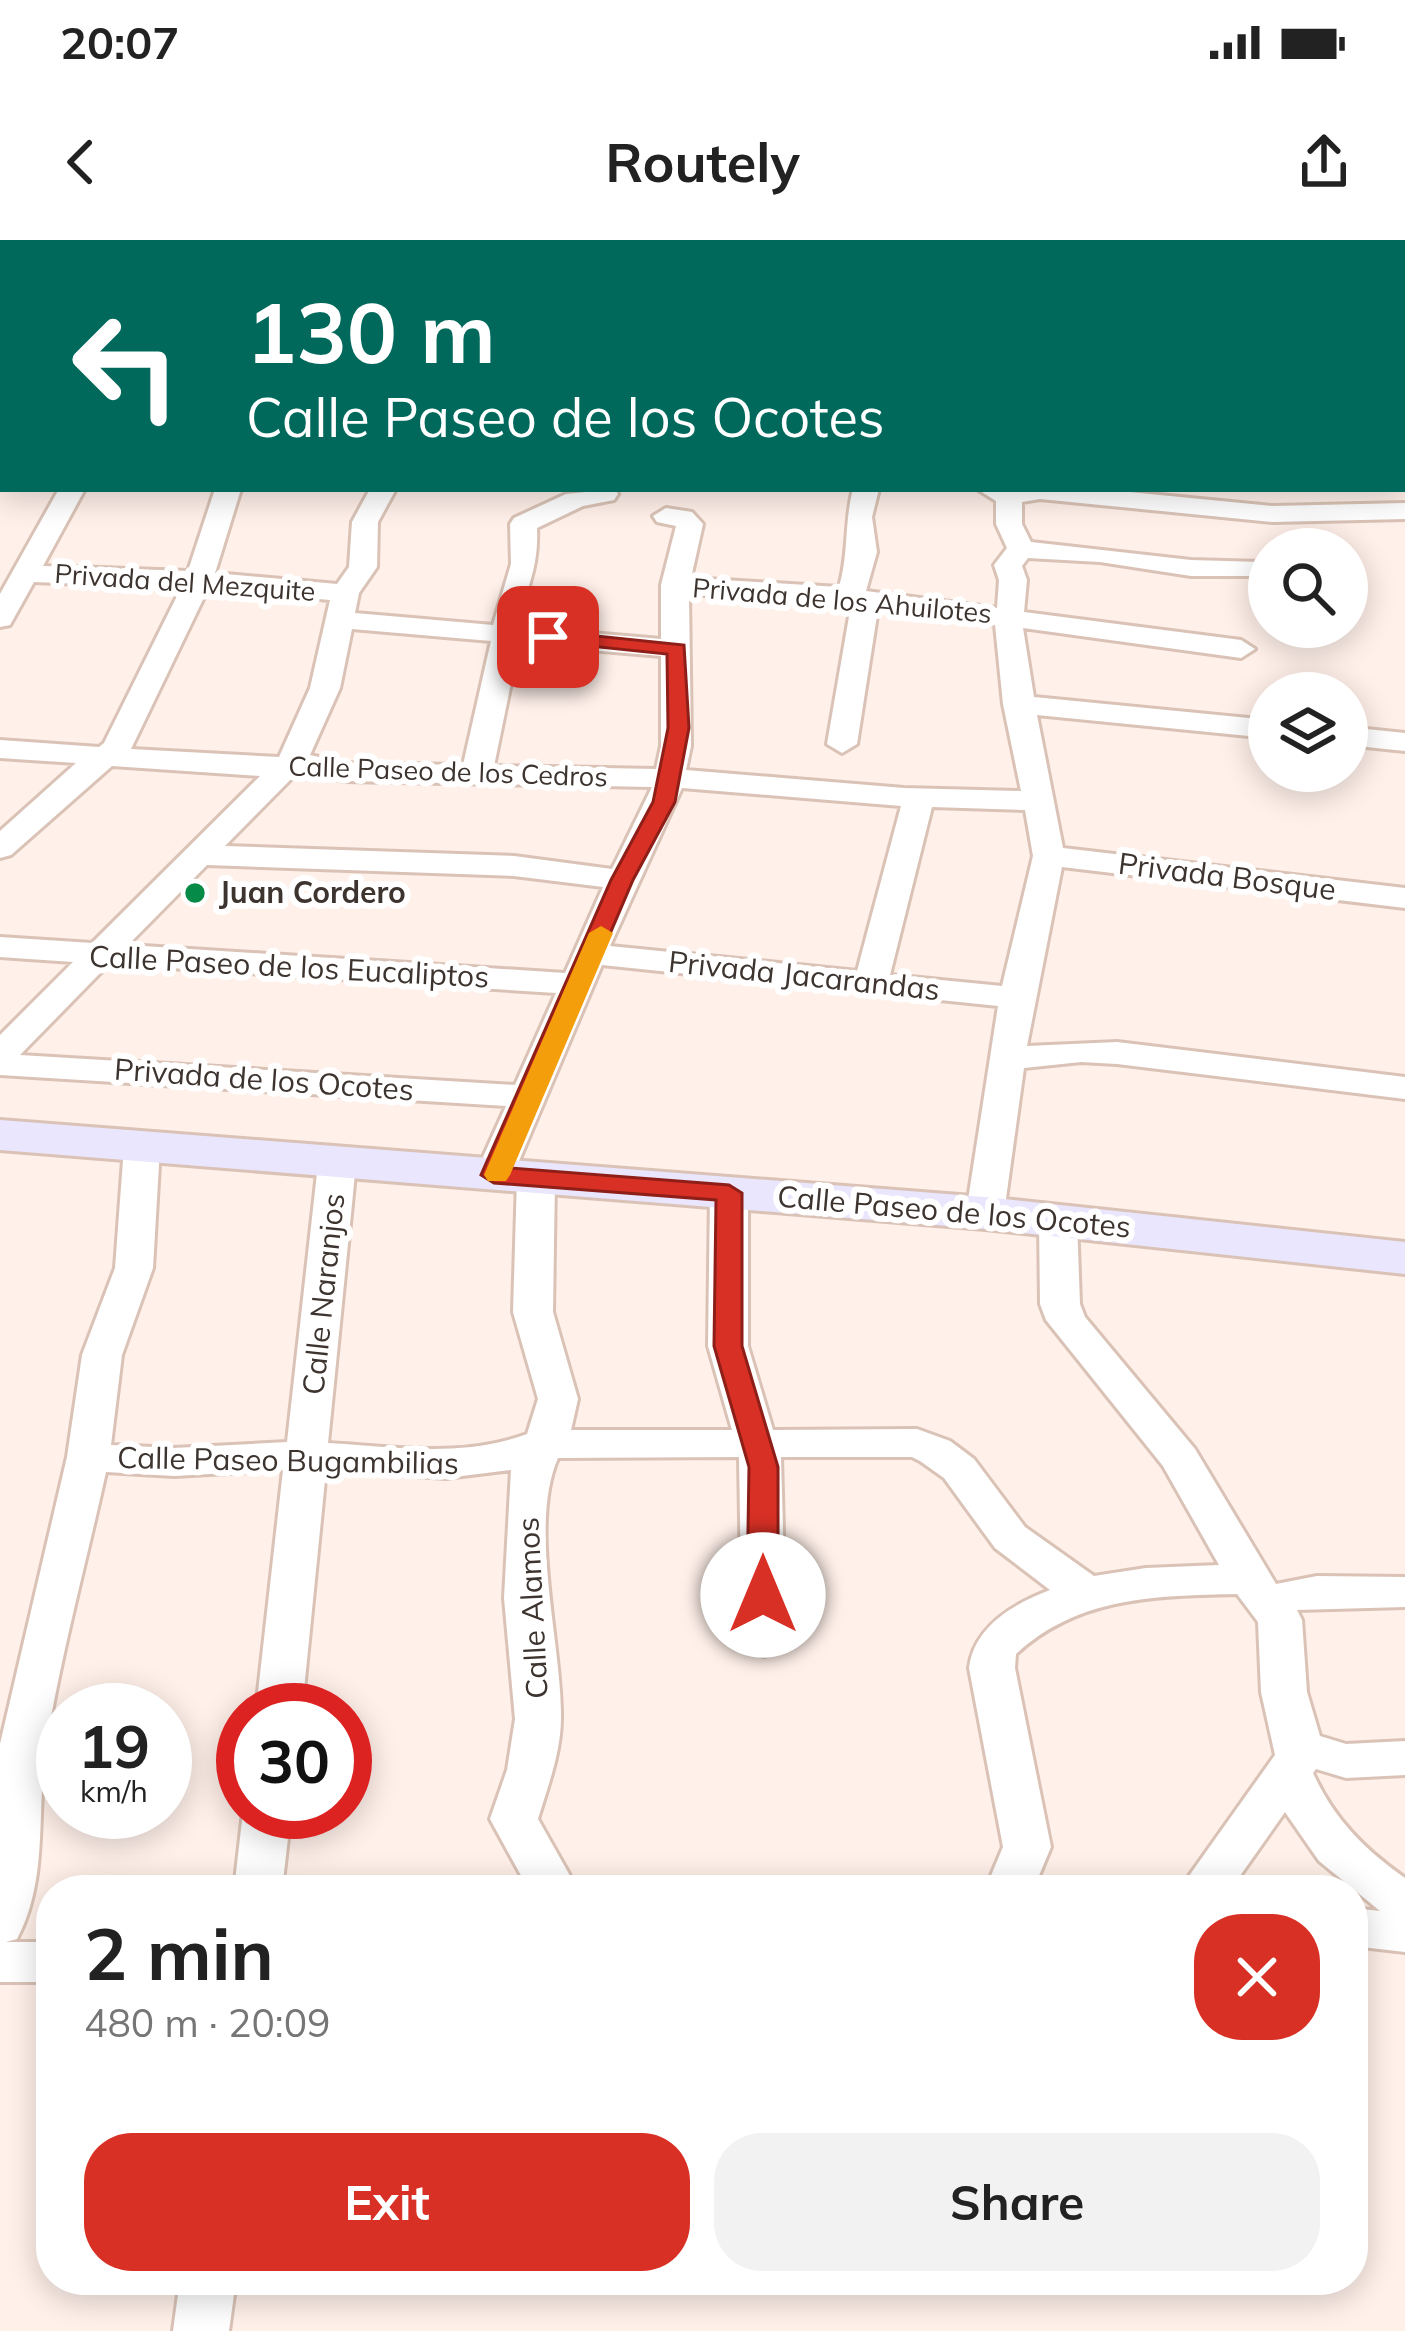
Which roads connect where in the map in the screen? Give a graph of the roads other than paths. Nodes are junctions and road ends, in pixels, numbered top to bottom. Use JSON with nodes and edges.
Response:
{"nodes":[{"id":1,"x":70,"y":492,"type":"edge"},
{"id":2,"x":227,"y":492,"type":"edge"},
{"id":3,"x":380,"y":492,"type":"edge"},
{"id":4,"x":865,"y":492,"type":"edge"},
{"id":5,"x":1065,"y":492,"type":"edge"},
{"id":6,"x":999,"y":493,"type":"edge"},
{"id":7,"x":604,"y":494,"type":"dead end"},
{"id":8,"x":1217,"y":498,"type":"edge"},
{"id":9,"x":1405,"y":511,"type":"edge"},
{"id":10,"x":666,"y":516,"type":"dead end"},
{"id":11,"x":0,"y":548,"type":"edge"},
{"id":12,"x":1021,"y":549,"type":"junction"},
{"id":13,"x":29,"y":562,"type":"junction"},
{"id":14,"x":1248,"y":570,"type":"edge"},
{"id":15,"x":199,"y":580,"type":"junction"},
{"id":16,"x":675,"y":585,"type":"junction"},
{"id":17,"x":857,"y":600,"type":"junction"},
{"id":18,"x":343,"y":607,"type":"junction"},
{"id":19,"x":1009,"y":617,"type":"junction"},
{"id":20,"x":0,"y":620,"type":"edge"},
{"id":21,"x":506,"y":633,"type":"junction"},
{"id":22,"x":677,"y":649,"type":"junction"},
{"id":23,"x":1241,"y":649,"type":"dead end"},
{"id":24,"x":1018,"y":704,"type":"junction"},
{"id":25,"x":1248,"y":727,"type":"edge"},
{"id":26,"x":1368,"y":738,"type":"edge"},
{"id":27,"x":1405,"y":742,"type":"edge"},
{"id":28,"x":842,"y":744,"type":"dead end"},
{"id":29,"x":0,"y":749,"type":"edge"},
{"id":30,"x":104,"y":758,"type":"junction"},
{"id":31,"x":289,"y":766,"type":"junction"},
{"id":32,"x":477,"y":772,"type":"junction"},
{"id":33,"x":669,"y":778,"type":"junction"},
{"id":34,"x":919,"y":797,"type":"junction"},
{"id":35,"x":1040,"y":801,"type":"junction"},
{"id":36,"x":0,"y":848,"type":"edge"},
{"id":37,"x":201,"y":855,"type":"junction"},
{"id":38,"x":1049,"y":856,"type":"junction"},
{"id":39,"x":622,"y":880,"type":"junction"},
{"id":40,"x":1405,"y":898,"type":"edge"},
{"id":41,"x":0,"y":946,"type":"edge"},
{"id":42,"x":98,"y":955,"type":"junction"},
{"id":43,"x":586,"y":969,"type":"junction"},
{"id":44,"x":871,"y":982,"type":"junction"},
{"id":45,"x":1016,"y":998,"type":"junction"},
{"id":46,"x":1006,"y":1058,"type":"junction"},
{"id":47,"x":0,"y":1059,"type":"edge"},
{"id":48,"x":1405,"y":1088,"type":"edge"},
{"id":49,"x":529,"y":1096,"type":"junction"},
{"id":50,"x":0,"y":1135,"type":"edge"},
{"id":51,"x":142,"y":1147,"type":"junction"},
{"id":52,"x":337,"y":1164,"type":"junction"},
{"id":53,"x":515,"y":1176,"type":"junction"},
{"id":54,"x":729,"y":1193,"type":"junction"},
{"id":55,"x":985,"y":1214,"type":"junction"},
{"id":56,"x":1058,"y":1220,"type":"junction"},
{"id":57,"x":1405,"y":1258,"type":"edge"},
{"id":58,"x":542,"y":1444,"type":"junction"},
{"id":59,"x":760,"y":1444,"type":"junction"},
{"id":60,"x":308,"y":1455,"type":"junction"},
{"id":61,"x":88,"y":1457,"type":"junction"},
{"id":62,"x":1258,"y":1590,"type":"junction"},
{"id":63,"x":1084,"y":1591,"type":"junction"},
{"id":64,"x":1405,"y":1592,"type":"edge"},
{"id":65,"x":764,"y":1640,"type":"dead end"},
{"id":66,"x":282,"y":1683,"type":"edge"},
{"id":67,"x":1405,"y":1758,"type":"edge"},
{"id":68,"x":1295,"y":1760,"type":"junction"},
{"id":69,"x":264,"y":1839,"type":"edge"},
{"id":70,"x":260,"y":1875,"type":"edge"},
{"id":71,"x":546,"y":1875,"type":"edge"},
{"id":72,"x":1015,"y":1875,"type":"edge"},
{"id":73,"x":1214,"y":1875,"type":"edge"},
{"id":74,"x":1366,"y":1875,"type":"edge"},
{"id":75,"x":1368,"y":1877,"type":"edge"},
{"id":76,"x":1405,"y":1904,"type":"edge"},
{"id":77,"x":0,"y":1925,"type":"edge"},
{"id":78,"x":1368,"y":1929,"type":"edge"},
{"id":79,"x":1405,"y":1933,"type":"edge"},
{"id":80,"x":0,"y":1962,"type":"edge"},
{"id":81,"x":36,"y":1962,"type":"edge"},
{"id":82,"x":206,"y":2295,"type":"edge"},
{"id":83,"x":201,"y":2331,"type":"edge"}],
"edges":[{"from":1,"to":13,"type":"street"},
{"from":2,"to":15,"type":"street"},
{"from":3,"to":18,"type":"street"},
{"from":4,"to":17,"type":"street"},
{"from":5,"to":8,"type":"street"},
{"from":6,"to":12,"type":"street"},
{"from":7,"to":21,"type":"street"},
{"from":8,"to":9,"type":"street"},
{"from":10,"to":16,"type":"street"},
{"from":11,"to":13,"type":"street","name":"Privada del Mezquite"},
{"from":12,"to":14,"type":"street"},
{"from":12,"to":19,"type":"street"},
{"from":13,"to":15,"type":"street","name":"Privada del Mezquite"},
{"from":13,"to":20,"type":"street"},
{"from":15,"to":18,"type":"street","name":"Privada del Mezquite"},
{"from":15,"to":30,"type":"street"},
{"from":16,"to":17,"type":"street","name":"Privada de los Ahuilotes"},
{"from":16,"to":22,"type":"street"},
{"from":17,"to":19,"type":"street","name":"Privada de los Ahuilotes"},
{"from":17,"to":28,"type":"street"},
{"from":18,"to":21,"type":"street","name":"Privada del Mezquite"},
{"from":18,"to":31,"type":"street"},
{"from":19,"to":23,"type":"street","name":"Privada de los Ahuilotes"},
{"from":19,"to":24,"type":"street"},
{"from":21,"to":22,"type":"street","name":"Privada del Mezquite"},
{"from":21,"to":32,"type":"street"},
{"from":22,"to":33,"type":"street"},
{"from":24,"to":25,"type":"street"},
{"from":24,"to":35,"type":"street"},
{"from":26,"to":27,"type":"street"},
{"from":29,"to":30,"type":"street","name":"Calle Paseo de los Cedros"},
{"from":30,"to":31,"type":"street","name":"Calle Paseo de los Cedros"},
{"from":30,"to":36,"type":"street"},
{"from":31,"to":32,"type":"street","name":"Calle Paseo de los Cedros"},
{"from":31,"to":37,"type":"street"},
{"from":32,"to":33,"type":"street","name":"Calle Paseo de los Cedros"},
{"from":33,"to":34,"type":"street","name":"Calle Paseo de los Cedros"},
{"from":33,"to":39,"type":"street"},
{"from":34,"to":35,"type":"street","name":"Calle Paseo de los Cedros"},
{"from":34,"to":44,"type":"street"},
{"from":35,"to":38,"type":"street"},
{"from":37,"to":39,"type":"street"},
{"from":37,"to":42,"type":"street"},
{"from":38,"to":40,"type":"street","name":"Privada Bosque"},
{"from":38,"to":45,"type":"street"},
{"from":39,"to":43,"type":"street"},
{"from":41,"to":42,"type":"street","name":"Calle Paseo de los Eucaliptos"},
{"from":42,"to":43,"type":"street","name":"Calle Paseo de los Eucaliptos"},
{"from":42,"to":47,"type":"street"},
{"from":43,"to":44,"type":"street","name":"Privada Jacarandas"},
{"from":43,"to":49,"type":"street"},
{"from":44,"to":45,"type":"street","name":"Privada Jacarandas"},
{"from":45,"to":46,"type":"street"},
{"from":46,"to":48,"type":"street"},
{"from":46,"to":55,"type":"street"},
{"from":47,"to":49,"type":"street","name":"Privada de los Ocotes"},
{"from":49,"to":53,"type":"street"},
{"from":50,"to":51,"type":"street","name":"Calle Paseo de los Ocotes"},
{"from":51,"to":52,"type":"street","name":"Calle Paseo de los Ocotes"},
{"from":51,"to":61,"type":"street"},
{"from":52,"to":53,"type":"street","name":"Calle Paseo de los Ocotes"},
{"from":52,"to":60,"type":"street","name":"Calle Naranjos"},
{"from":53,"to":54,"type":"street","name":"Calle Paseo de los Ocotes"},
{"from":53,"to":58,"type":"street","name":"Calle Alamos"},
{"from":54,"to":55,"type":"street","name":"Calle Paseo de los Ocotes"},
{"from":54,"to":59,"type":"street"},
{"from":55,"to":56,"type":"street","name":"Calle Paseo de los Ocotes"},
{"from":56,"to":57,"type":"street","name":"Calle Paseo de los Ocotes"},
{"from":56,"to":62,"type":"street"},
{"from":58,"to":59,"type":"street","name":"Calle Paseo Bugambilias"},
{"from":58,"to":60,"type":"street","name":"Calle Paseo Bugambilias"},
{"from":58,"to":71,"type":"street","name":"Calle Alamos"},
{"from":59,"to":63,"type":"street","name":"Calle Paseo Bugambilias"},
{"from":59,"to":65,"type":"street"},
{"from":60,"to":61,"type":"street","name":"Calle Paseo Bugambilias"},
{"from":60,"to":66,"type":"street","name":"Calle Naranjos"},
{"from":61,"to":77,"type":"street"},
{"from":62,"to":63,"type":"street"},
{"from":62,"to":64,"type":"street"},
{"from":62,"to":68,"type":"street"},
{"from":63,"to":72,"type":"street"},
{"from":67,"to":68,"type":"street"},
{"from":68,"to":73,"type":"street"},
{"from":68,"to":74,"type":"street"},
{"from":69,"to":70,"type":"street"},
{"from":75,"to":76,"type":"street"},
{"from":78,"to":79,"type":"street"},
{"from":80,"to":81,"type":"street"},
{"from":82,"to":83,"type":"street"}]}
